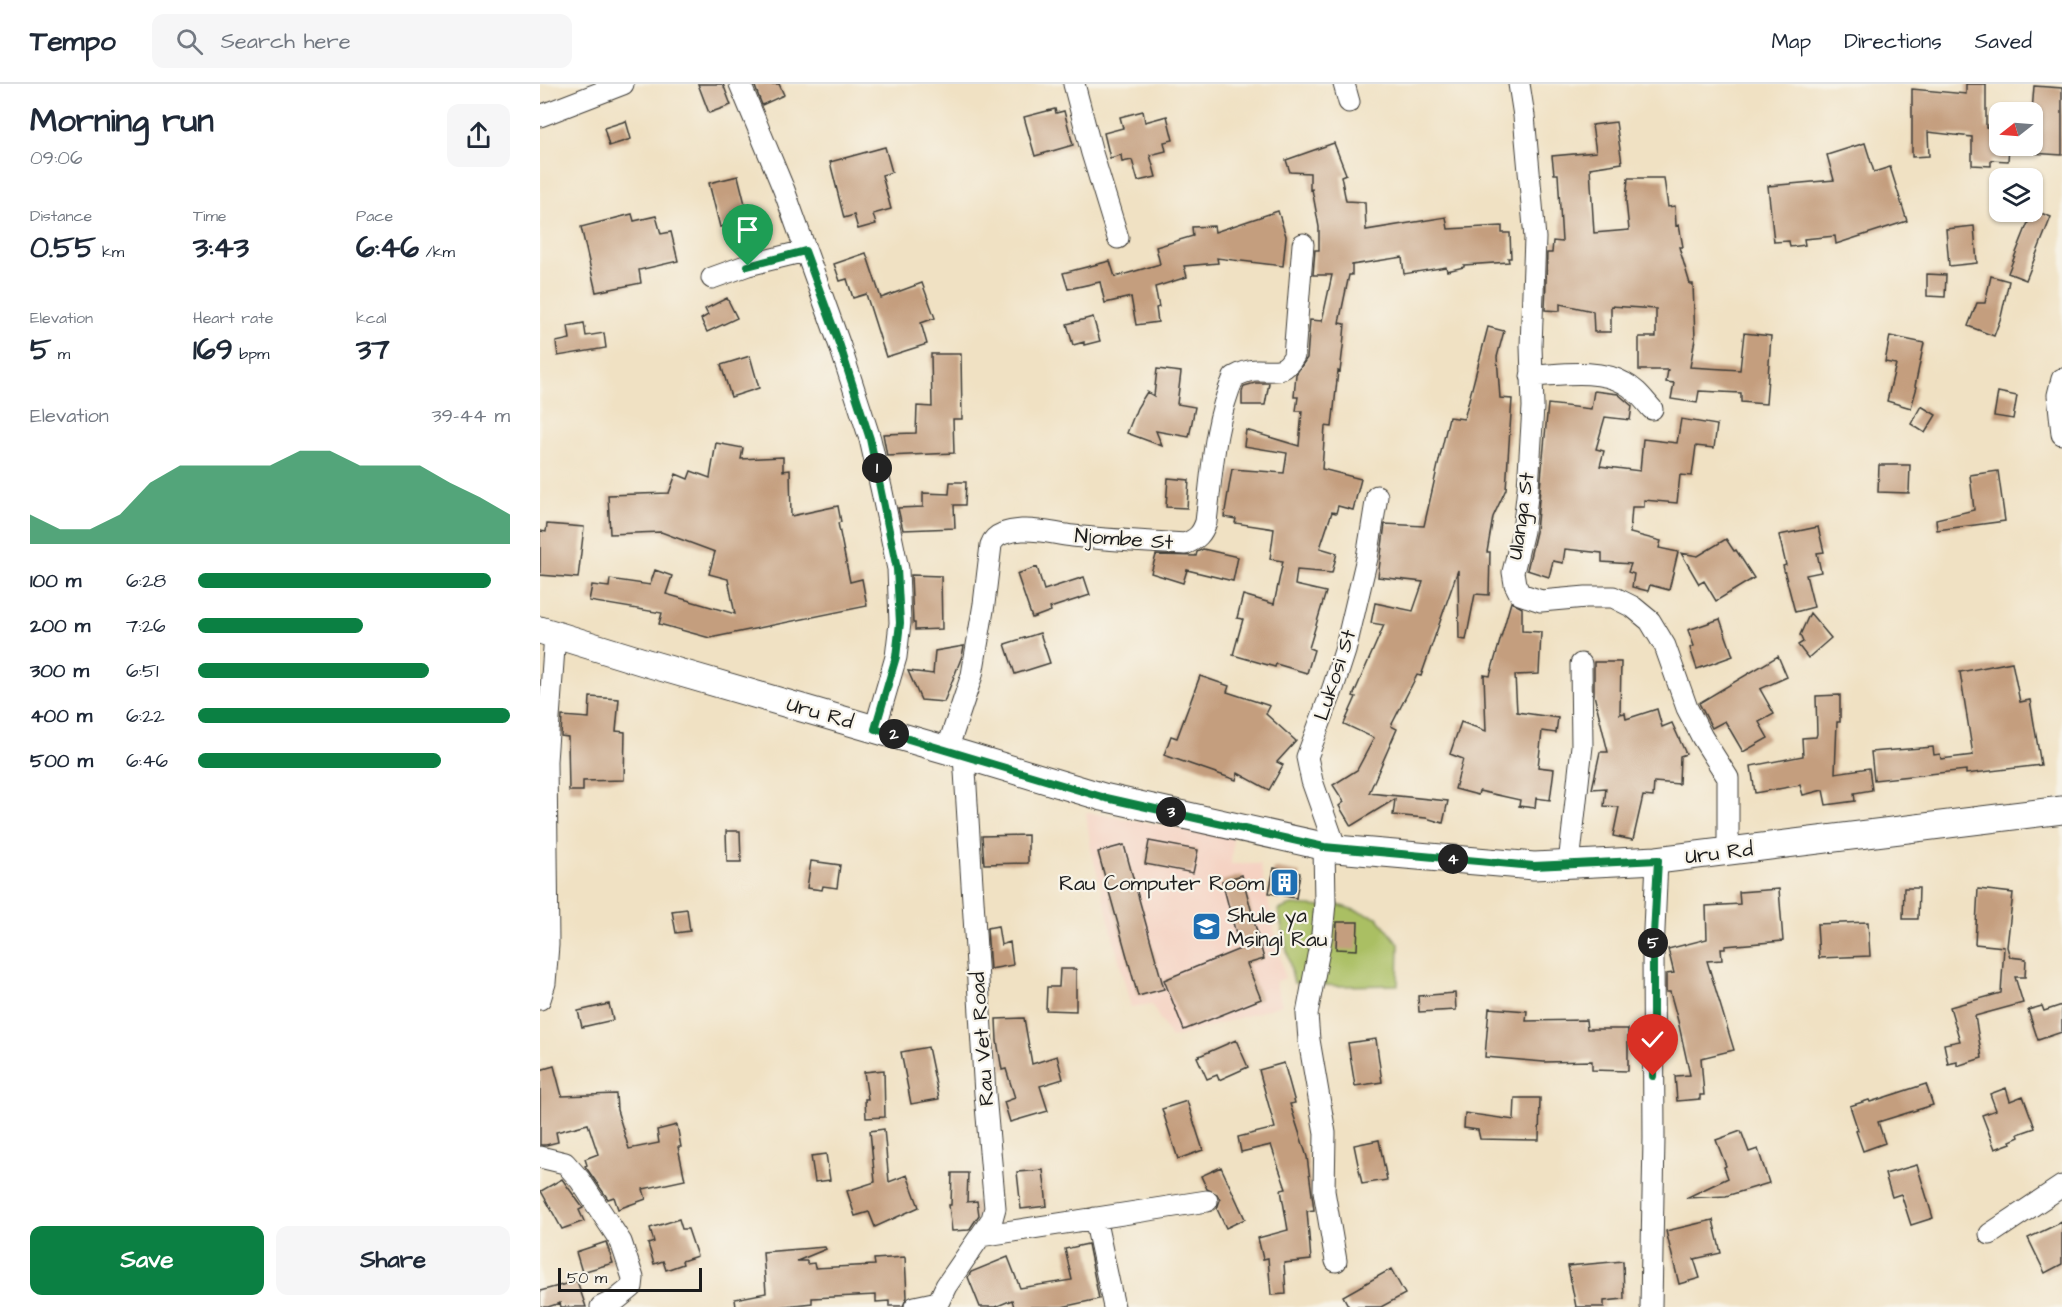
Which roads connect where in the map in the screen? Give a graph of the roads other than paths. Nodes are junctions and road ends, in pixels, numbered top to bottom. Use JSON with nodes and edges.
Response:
{"nodes":[{"id":1,"x":623,"y":84,"type":"edge"},
{"id":2,"x":740,"y":84,"type":"edge"},
{"id":3,"x":1074,"y":84,"type":"edge"},
{"id":4,"x":1519,"y":84,"type":"edge"},
{"id":5,"x":540,"y":116,"type":"edge"},
{"id":6,"x":1118,"y":238,"type":"dead end"},
{"id":7,"x":1304,"y":244,"type":"dead end"},
{"id":8,"x":805,"y":251,"type":"junction"},
{"id":9,"x":712,"y":278,"type":"dead end"},
{"id":10,"x":1531,"y":376,"type":"junction"},
{"id":11,"x":2062,"y":379,"type":"edge"},
{"id":12,"x":1652,"y":409,"type":"dead end"},
{"id":13,"x":2062,"y":434,"type":"edge"},
{"id":14,"x":1377,"y":496,"type":"dead end"},
{"id":15,"x":548,"y":632,"type":"edge"},
{"id":16,"x":1581,"y":664,"type":"dead end"},
{"id":17,"x":875,"y":729,"type":"junction"},
{"id":18,"x":955,"y":752,"type":"junction"},
{"id":19,"x":2062,"y":810,"type":"edge"},
{"id":20,"x":1330,"y":848,"type":"junction"},
{"id":21,"x":1728,"y":853,"type":"junction"},
{"id":22,"x":1658,"y":860,"type":"junction"},
{"id":23,"x":1569,"y":864,"type":"junction"},
{"id":24,"x":540,"y":999,"type":"edge"},
{"id":25,"x":540,"y":1156,"type":"edge"},
{"id":26,"x":2062,"y":1186,"type":"edge"},
{"id":27,"x":1208,"y":1201,"type":"dead end"},
{"id":28,"x":1095,"y":1218,"type":"junction"},
{"id":29,"x":1990,"y":1234,"type":"dead end"},
{"id":30,"x":980,"y":1236,"type":"junction"},
{"id":31,"x":1336,"y":1261,"type":"dead end"},
{"id":32,"x":937,"y":1305,"type":"edge"},
{"id":33,"x":601,"y":1307,"type":"edge"},
{"id":34,"x":915,"y":1307,"type":"edge"},
{"id":35,"x":1114,"y":1307,"type":"edge"},
{"id":36,"x":1651,"y":1307,"type":"edge"}],
"edges":[{"from":1,"to":5,"type":"street"},
{"from":2,"to":8,"type":"street"},
{"from":3,"to":6,"type":"street"},
{"from":4,"to":10,"type":"street","name":"Ulanga St"},
{"from":7,"to":18,"type":"street","name":"Njombe St"},
{"from":8,"to":9,"type":"street"},
{"from":8,"to":17,"type":"street"},
{"from":10,"to":12,"type":"street"},
{"from":10,"to":21,"type":"street","name":"Ulanga St"},
{"from":11,"to":13,"type":"street"},
{"from":14,"to":20,"type":"street","name":"Lukosi St"},
{"from":15,"to":17,"type":"street","name":"Uru Rd"},
{"from":15,"to":24,"type":"street"},
{"from":16,"to":23,"type":"street"},
{"from":17,"to":18,"type":"street","name":"Uru Rd"},
{"from":18,"to":20,"type":"street","name":"Uru Rd"},
{"from":18,"to":30,"type":"street","name":"Rau Vet Road"},
{"from":19,"to":21,"type":"street","name":"Uru Rd"},
{"from":20,"to":23,"type":"street","name":"Uru Rd"},
{"from":20,"to":31,"type":"street","name":"Lukosi St"},
{"from":21,"to":22,"type":"street","name":"Uru Rd"},
{"from":22,"to":23,"type":"street","name":"Uru Rd"},
{"from":22,"to":36,"type":"street"},
{"from":25,"to":33,"type":"street"},
{"from":26,"to":29,"type":"street"},
{"from":27,"to":28,"type":"street"},
{"from":28,"to":30,"type":"street"},
{"from":28,"to":35,"type":"street"},
{"from":30,"to":32,"type":"street","name":"Rau Vet Road"},
{"from":32,"to":34,"type":"street"}]}
